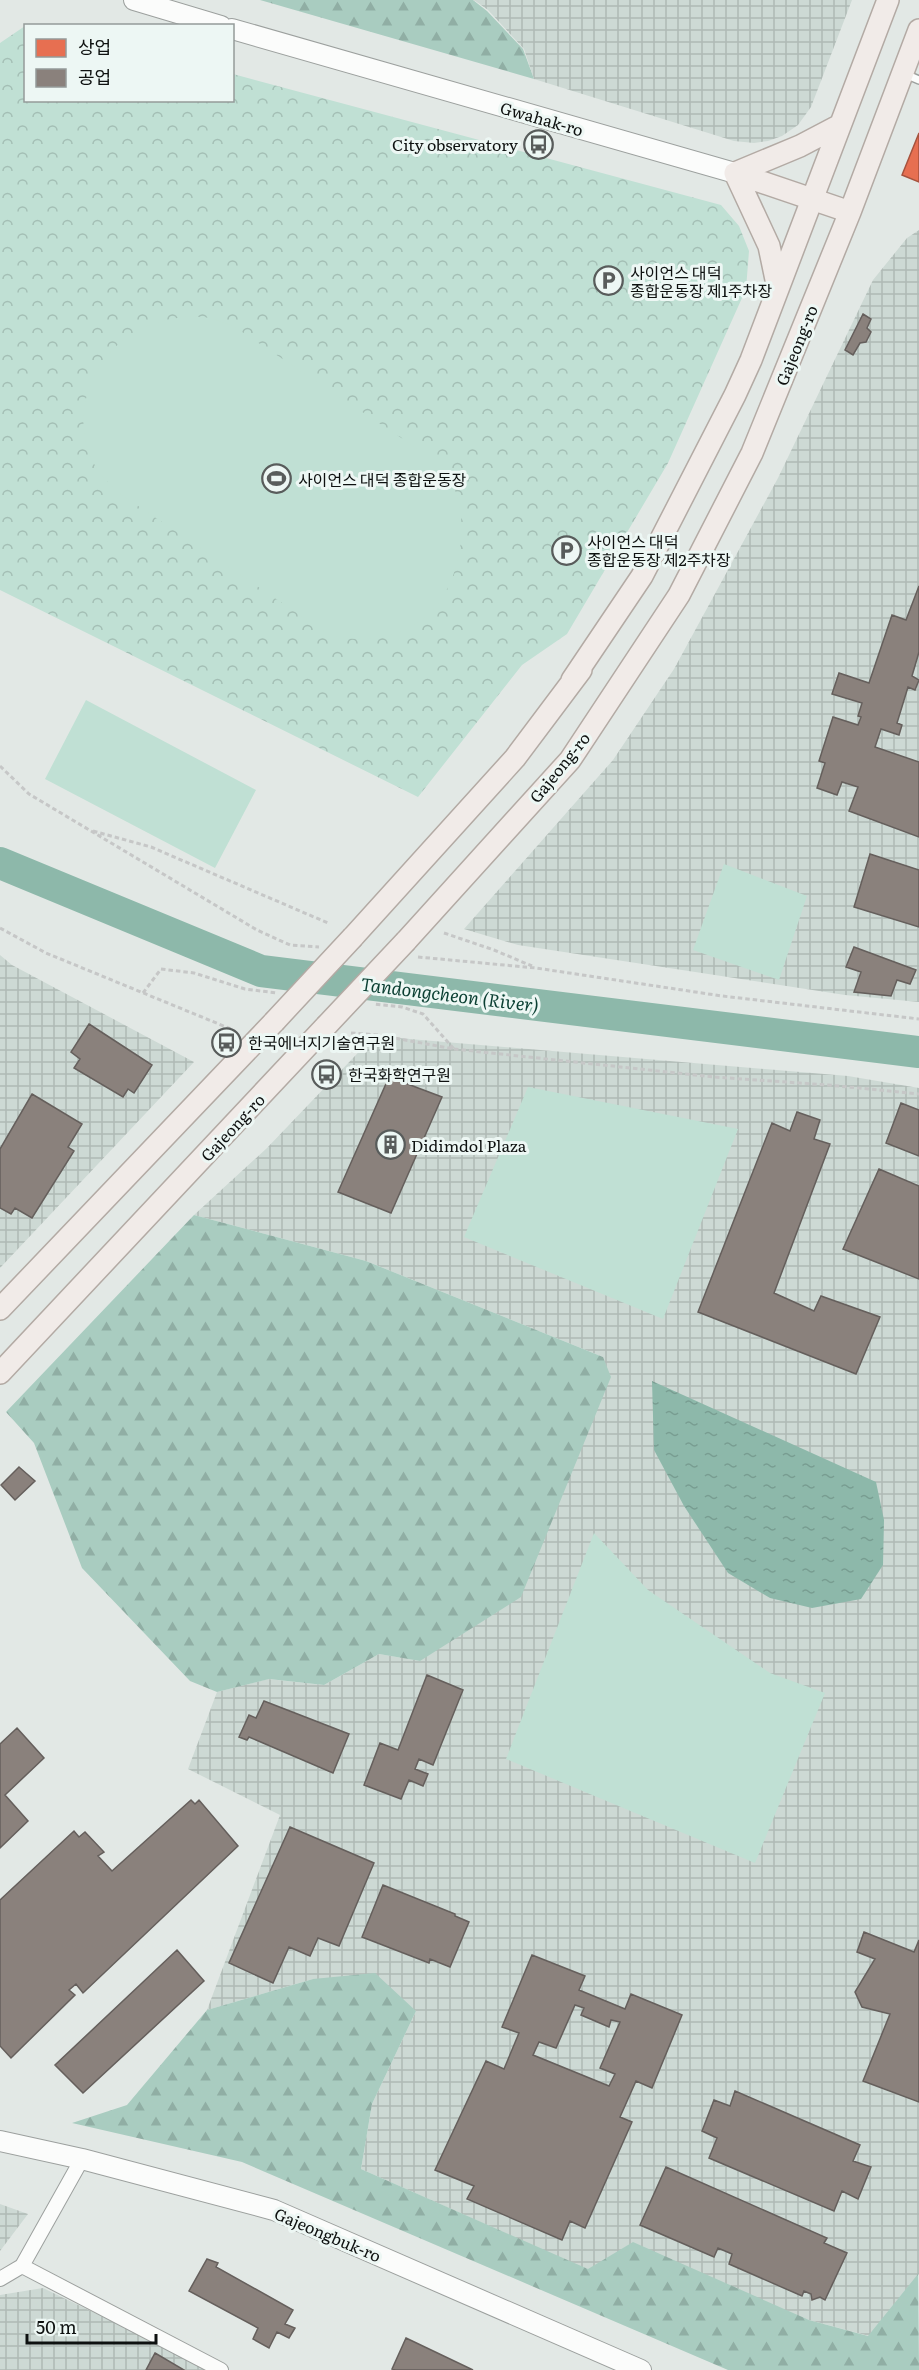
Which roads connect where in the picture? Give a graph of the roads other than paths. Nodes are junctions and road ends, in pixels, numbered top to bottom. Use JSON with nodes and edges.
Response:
{"nodes":[{"id":1,"x":134,"y":0,"type":"edge"},
{"id":2,"x":888,"y":0,"type":"edge"},
{"id":3,"x":214,"y":24,"type":"edge"},
{"id":4,"x":234,"y":30,"type":"edge"},
{"id":5,"x":919,"y":30,"type":"edge"},
{"id":6,"x":911,"y":77,"type":"edge"},
{"id":7,"x":840,"y":125,"type":"junction"},
{"id":8,"x":735,"y":173,"type":"junction"},
{"id":9,"x":812,"y":198,"type":"junction"},
{"id":10,"x":850,"y":212,"type":"junction"},
{"id":11,"x":778,"y":289,"type":"junction"},
{"id":12,"x":0,"y":1309,"type":"edge"},
{"id":13,"x":0,"y":1373,"type":"edge"},
{"id":14,"x":0,"y":2141,"type":"edge"},
{"id":15,"x":82,"y":2159,"type":"junction"},
{"id":16,"x":22,"y":2266,"type":"junction"},
{"id":17,"x":0,"y":2279,"type":"edge"},
{"id":18,"x":221,"y":2370,"type":"edge"},
{"id":19,"x":641,"y":2370,"type":"edge"}],
"edges":[{"from":1,"to":3,"type":"main road"},
{"from":2,"to":7,"type":"main road"},
{"from":4,"to":8,"type":"main road","name":"Gwahak-ro"},
{"from":5,"to":6,"type":"main road","name":"Gajeong-ro"},
{"from":6,"to":10,"type":"main road","name":"Gajeong-ro"},
{"from":7,"to":8,"type":"main road"},
{"from":7,"to":9,"type":"main road"},
{"from":8,"to":9,"type":"main road","name":"Gwahak-ro"},
{"from":8,"to":11,"type":"main road"},
{"from":9,"to":10,"type":"main road","name":"Gwahak-ro"},
{"from":9,"to":11,"type":"main road"},
{"from":10,"to":13,"type":"main road","name":"Gajeong-ro","bridge":true},
{"from":11,"to":12,"type":"main road","bridge":true},
{"from":14,"to":15,"type":"main road","name":"Gajeongbuk-ro"},
{"from":15,"to":16,"type":"street"},
{"from":15,"to":19,"type":"main road","name":"Gajeongbuk-ro"},
{"from":16,"to":17,"type":"street"},
{"from":16,"to":18,"type":"street"}]}
